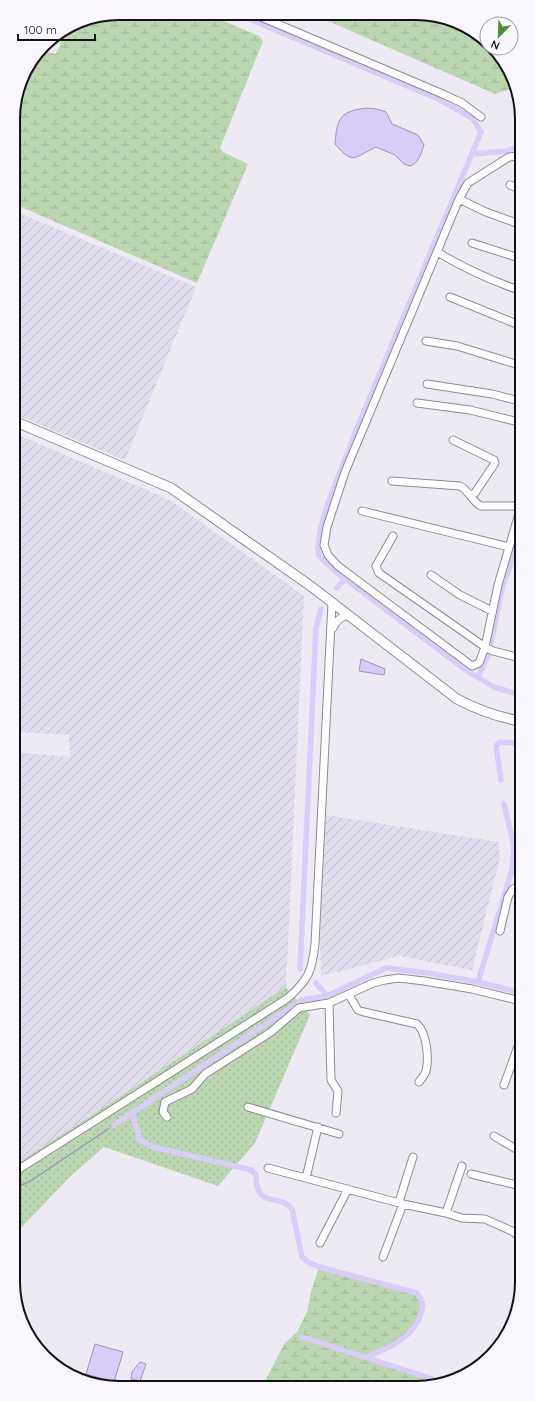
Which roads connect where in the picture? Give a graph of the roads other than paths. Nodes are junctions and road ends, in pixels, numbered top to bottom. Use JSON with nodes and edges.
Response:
{"nodes":[{"id":1,"x":268,"y":20,"type":"edge"},
{"id":2,"x":482,"y":117,"type":"dead end"},
{"id":3,"x":515,"y":156,"type":"edge"},
{"id":4,"x":510,"y":185,"type":"dead end"},
{"id":5,"x":515,"y":187,"type":"edge"},
{"id":6,"x":460,"y":199,"type":"junction"},
{"id":7,"x":515,"y":223,"type":"edge"},
{"id":8,"x":472,"y":243,"type":"dead end"},
{"id":9,"x":437,"y":252,"type":"junction"},
{"id":10,"x":515,"y":257,"type":"edge"},
{"id":11,"x":515,"y":289,"type":"edge"},
{"id":12,"x":450,"y":297,"type":"dead end"},
{"id":13,"x":515,"y":323,"type":"edge"},
{"id":14,"x":426,"y":341,"type":"dead end"},
{"id":15,"x":515,"y":364,"type":"edge"},
{"id":16,"x":427,"y":384,"type":"dead end"},
{"id":17,"x":515,"y":400,"type":"edge"},
{"id":18,"x":417,"y":403,"type":"dead end"},
{"id":19,"x":515,"y":421,"type":"edge"},
{"id":20,"x":20,"y":425,"type":"edge"},
{"id":21,"x":453,"y":440,"type":"dead end"},
{"id":22,"x":392,"y":481,"type":"dead end"},
{"id":23,"x":470,"y":495,"type":"junction"},
{"id":24,"x":515,"y":506,"type":"edge"},
{"id":25,"x":362,"y":511,"type":"dead end"},
{"id":26,"x":515,"y":527,"type":"edge"},
{"id":27,"x":393,"y":536,"type":"dead end"},
{"id":28,"x":509,"y":548,"type":"junction"},
{"id":29,"x":431,"y":575,"type":"dead end"},
{"id":30,"x":332,"y":603,"type":"junction"},
{"id":31,"x":492,"y":611,"type":"junction"},
{"id":32,"x":348,"y":615,"type":"junction"},
{"id":33,"x":331,"y":632,"type":"junction"},
{"id":34,"x":489,"y":648,"type":"junction"},
{"id":35,"x":515,"y":656,"type":"edge"},
{"id":36,"x":515,"y":720,"type":"edge"},
{"id":37,"x":515,"y":888,"type":"edge"},
{"id":38,"x":500,"y":931,"type":"dead end"},
{"id":39,"x":349,"y":994,"type":"junction"},
{"id":40,"x":515,"y":999,"type":"edge"},
{"id":41,"x":328,"y":1003,"type":"junction"},
{"id":42,"x":515,"y":1055,"type":"edge"},
{"id":43,"x":419,"y":1082,"type":"dead end"},
{"id":44,"x":504,"y":1085,"type":"dead end"},
{"id":45,"x":248,"y":1107,"type":"dead end"},
{"id":46,"x":336,"y":1113,"type":"dead end"},
{"id":47,"x":167,"y":1116,"type":"dead end"},
{"id":48,"x":318,"y":1128,"type":"junction"},
{"id":49,"x":339,"y":1134,"type":"dead end"},
{"id":50,"x":494,"y":1136,"type":"dead end"},
{"id":51,"x":515,"y":1148,"type":"edge"},
{"id":52,"x":413,"y":1157,"type":"dead end"},
{"id":53,"x":462,"y":1166,"type":"dead end"},
{"id":54,"x":20,"y":1168,"type":"edge"},
{"id":55,"x":268,"y":1168,"type":"dead end"},
{"id":56,"x":471,"y":1174,"type":"dead end"},
{"id":57,"x":306,"y":1178,"type":"junction"},
{"id":58,"x":515,"y":1184,"type":"edge"},
{"id":59,"x":348,"y":1189,"type":"junction"},
{"id":60,"x":401,"y":1203,"type":"junction"},
{"id":61,"x":446,"y":1213,"type":"junction"},
{"id":62,"x":515,"y":1233,"type":"edge"},
{"id":63,"x":320,"y":1242,"type":"dead end"},
{"id":64,"x":383,"y":1257,"type":"dead end"}],
"edges":[{"from":1,"to":2,"type":"street"},
{"from":3,"to":6,"type":"street"},
{"from":4,"to":5,"type":"street"},
{"from":6,"to":7,"type":"street"},
{"from":6,"to":9,"type":"street"},
{"from":8,"to":10,"type":"street"},
{"from":9,"to":11,"type":"street"},
{"from":9,"to":34,"type":"street"},
{"from":12,"to":13,"type":"street"},
{"from":14,"to":15,"type":"street"},
{"from":16,"to":17,"type":"street"},
{"from":18,"to":19,"type":"street"},
{"from":20,"to":30,"type":"main road"},
{"from":21,"to":23,"type":"street"},
{"from":22,"to":23,"type":"street"},
{"from":23,"to":24,"type":"street"},
{"from":25,"to":28,"type":"street"},
{"from":26,"to":28,"type":"street"},
{"from":27,"to":34,"type":"street"},
{"from":28,"to":31,"type":"street"},
{"from":29,"to":31,"type":"street"},
{"from":30,"to":32,"type":"main road"},
{"from":30,"to":33,"type":"street"},
{"from":31,"to":34,"type":"street"},
{"from":32,"to":33,"type":"street"},
{"from":32,"to":36,"type":"main road"},
{"from":33,"to":54,"type":"street"},
{"from":34,"to":35,"type":"street"},
{"from":37,"to":38,"type":"street"},
{"from":39,"to":40,"type":"street"},
{"from":39,"to":41,"type":"street"},
{"from":39,"to":43,"type":"street"},
{"from":41,"to":46,"type":"street"},
{"from":41,"to":47,"type":"street"},
{"from":42,"to":44,"type":"street"},
{"from":45,"to":48,"type":"street"},
{"from":48,"to":49,"type":"street"},
{"from":48,"to":57,"type":"street"},
{"from":50,"to":51,"type":"street"},
{"from":52,"to":60,"type":"street"},
{"from":53,"to":61,"type":"street"},
{"from":55,"to":57,"type":"street"},
{"from":56,"to":58,"type":"street"},
{"from":57,"to":59,"type":"street"},
{"from":59,"to":60,"type":"street"},
{"from":59,"to":63,"type":"street"},
{"from":60,"to":61,"type":"street"},
{"from":60,"to":64,"type":"street"},
{"from":61,"to":62,"type":"street"}]}
